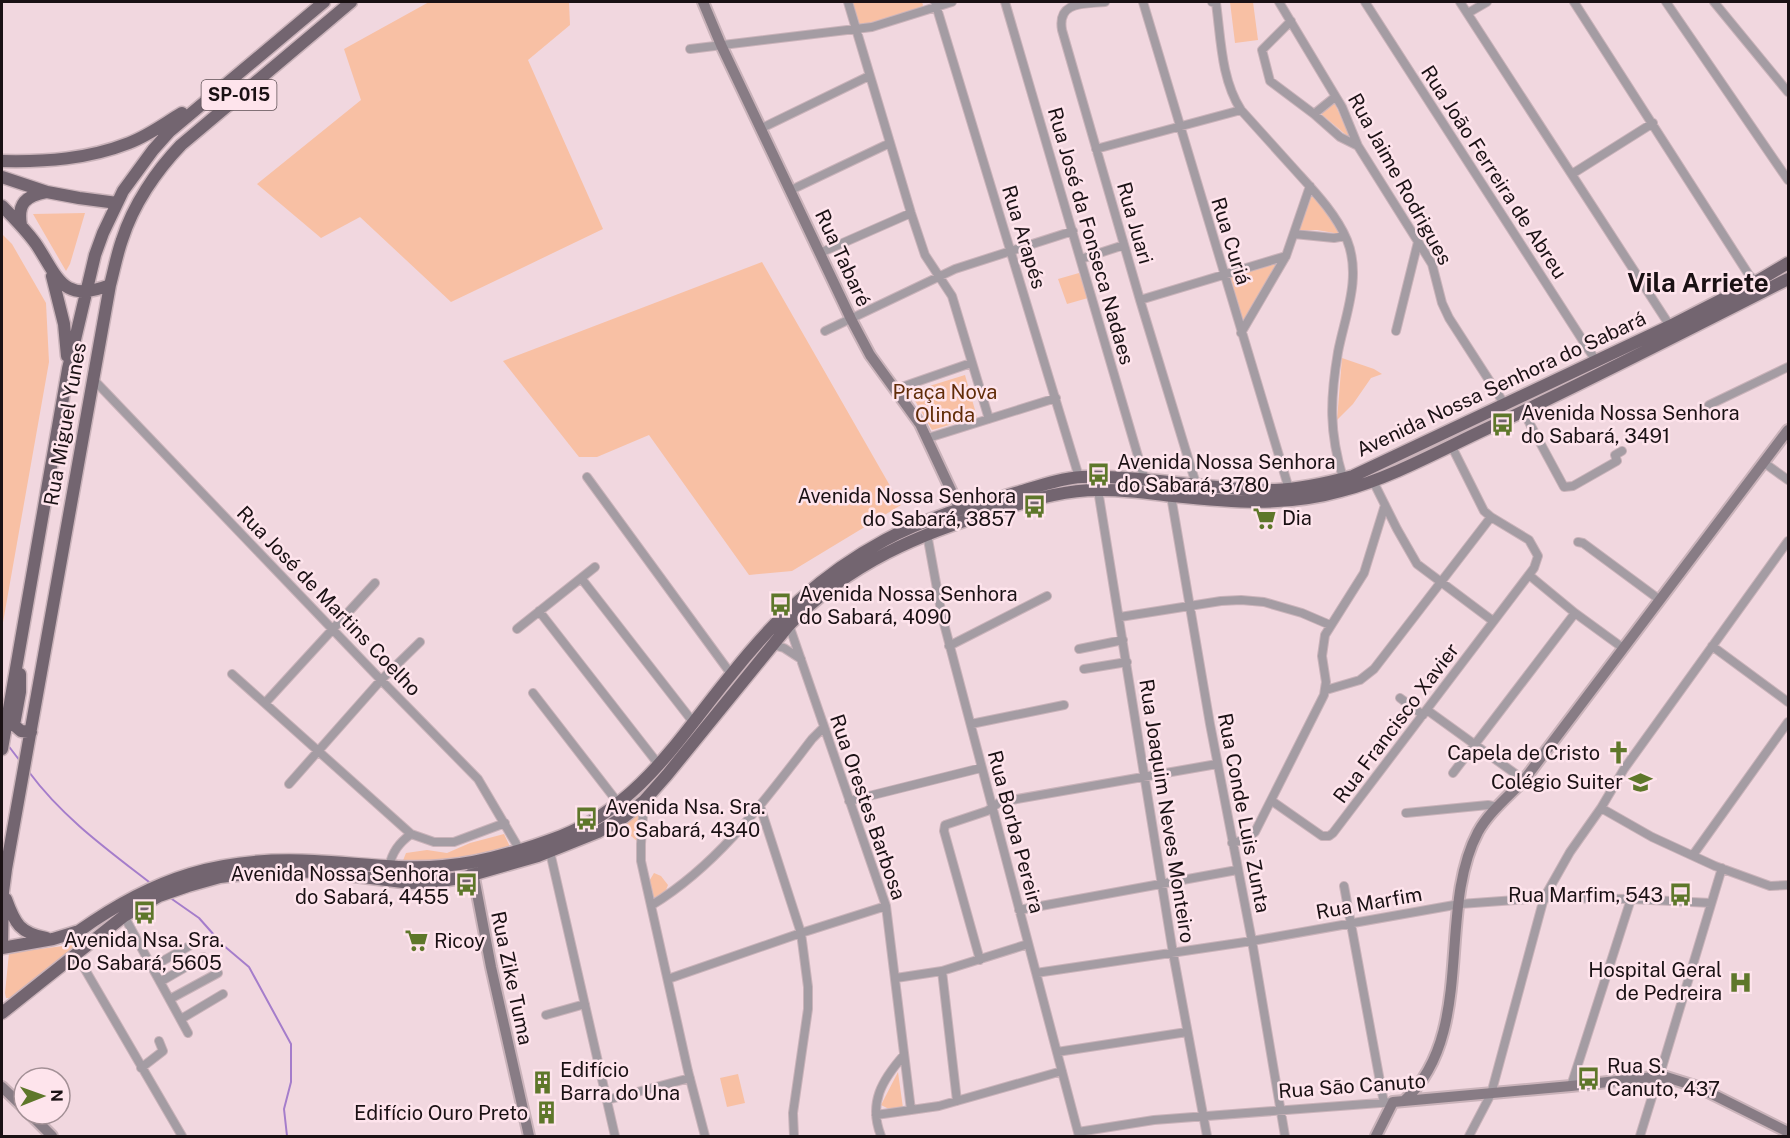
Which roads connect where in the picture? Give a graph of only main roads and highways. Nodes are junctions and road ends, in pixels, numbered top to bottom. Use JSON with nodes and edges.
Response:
{"nodes":[{"id":1,"x":324,"y":2,"type":"edge"},
{"id":2,"x":351,"y":2,"type":"edge"},
{"id":3,"x":213,"y":93,"type":"junction"},
{"id":4,"x":2,"y":161,"type":"edge"},
{"id":5,"x":2,"y":177,"type":"edge"},
{"id":6,"x":48,"y":192,"type":"junction"},
{"id":7,"x":117,"y":203,"type":"junction"},
{"id":8,"x":2,"y":206,"type":"edge"},
{"id":9,"x":21,"y":225,"type":"junction"},
{"id":10,"x":122,"y":239,"type":"junction"},
{"id":11,"x":1788,"y":263,"type":"edge"},
{"id":12,"x":49,"y":266,"type":"junction"},
{"id":13,"x":1788,"y":279,"type":"edge"},
{"id":14,"x":110,"y":285,"type":"junction"},
{"id":15,"x":86,"y":291,"type":"junction"},
{"id":16,"x":1632,"y":351,"type":"junction"},
{"id":17,"x":68,"y":369,"type":"junction"},
{"id":18,"x":1420,"y":452,"type":"junction"},
{"id":19,"x":963,"y":515,"type":"junction"},
{"id":20,"x":18,"y":652,"type":"junction"},
{"id":21,"x":31,"y":732,"type":"junction"},
{"id":22,"x":2,"y":749,"type":"edge"},
{"id":23,"x":522,"y":854,"type":"junction"},
{"id":24,"x":472,"y":868,"type":"junction"},
{"id":25,"x":3,"y":892,"type":"junction"},
{"id":26,"x":53,"y":939,"type":"junction"},
{"id":27,"x":2,"y":947,"type":"edge"},
{"id":28,"x":2,"y":1013,"type":"edge"}],
"edges":[{"from":1,"to":3,"type":"main road","name":"Rua Miguel Yunes","number":"SP-015"},
{"from":2,"to":10,"type":"main road","name":"Rua Miguel Yunes","number":"SP-015"},
{"from":3,"to":4,"type":"main road"},
{"from":3,"to":7,"type":"main road","name":"Rua Miguel Yunes","number":"SP-015"},
{"from":5,"to":6,"type":"main road"},
{"from":6,"to":7,"type":"main road"},
{"from":6,"to":9,"type":"main road"},
{"from":7,"to":10,"type":"main road"},
{"from":7,"to":15,"type":"main road","name":"Rua Miguel Yunes","number":"SP-015"},
{"from":8,"to":9,"type":"main road"},
{"from":9,"to":12,"type":"main road"},
{"from":10,"to":14,"type":"main road","name":"Rua Miguel Yunes","number":"SP-015"},
{"from":11,"to":16,"type":"main road","name":"Avenida Nossa Senhora do Sabará"},
{"from":12,"to":15,"type":"main road"},
{"from":12,"to":17,"type":"main road"},
{"from":13,"to":16,"type":"main road","name":"Avenida Nossa Senhora do Sabará"},
{"from":14,"to":15,"type":"main road"},
{"from":14,"to":21,"type":"main road","name":"Rua Miguel Yunes","number":"SP-015"},
{"from":15,"to":17,"type":"main road","name":"Rua Miguel Yunes","number":"SP-015"},
{"from":16,"to":18,"type":"main road","name":"Avenida Nossa Senhora do Sabará"},
{"from":16,"to":18,"type":"main road","name":"Avenida Nossa Senhora do Sabará"},
{"from":17,"to":20,"type":"main road","name":"Rua Miguel Yunes","number":"SP-015"},
{"from":18,"to":19,"type":"main road","name":"Avenida Nossa Senhora do Sabará"},
{"from":18,"to":19,"type":"main road","name":"Avenida Nossa Senhora do Sabará"},
{"from":19,"to":23,"type":"main road","name":"Avenida Nossa Senhora do Sabará"},
{"from":19,"to":23,"type":"main road","name":"Avenida Nossa Senhora do Sabará"},
{"from":20,"to":21,"type":"main road"},
{"from":20,"to":22,"type":"main road","name":"Rua Miguel Yunes","number":"SP-015"},
{"from":21,"to":25,"type":"main road","name":"Rua Miguel Yunes","number":"SP-015"},
{"from":23,"to":24,"type":"main road","name":"Avenida Nossa Senhora do Sabará"},
{"from":24,"to":26,"type":"main road","name":"Avenida Nossa Senhora do Sabará"},
{"from":24,"to":28,"type":"main road","name":"Avenida Nossa Senhora do Sabará"},
{"from":25,"to":26,"type":"main road"},
{"from":25,"to":27,"type":"main road","name":"Rua Miguel Yunes","number":"SP-015"},
{"from":26,"to":27,"type":"main road","name":"Avenida Nossa Senhora do Sabará"}]}
